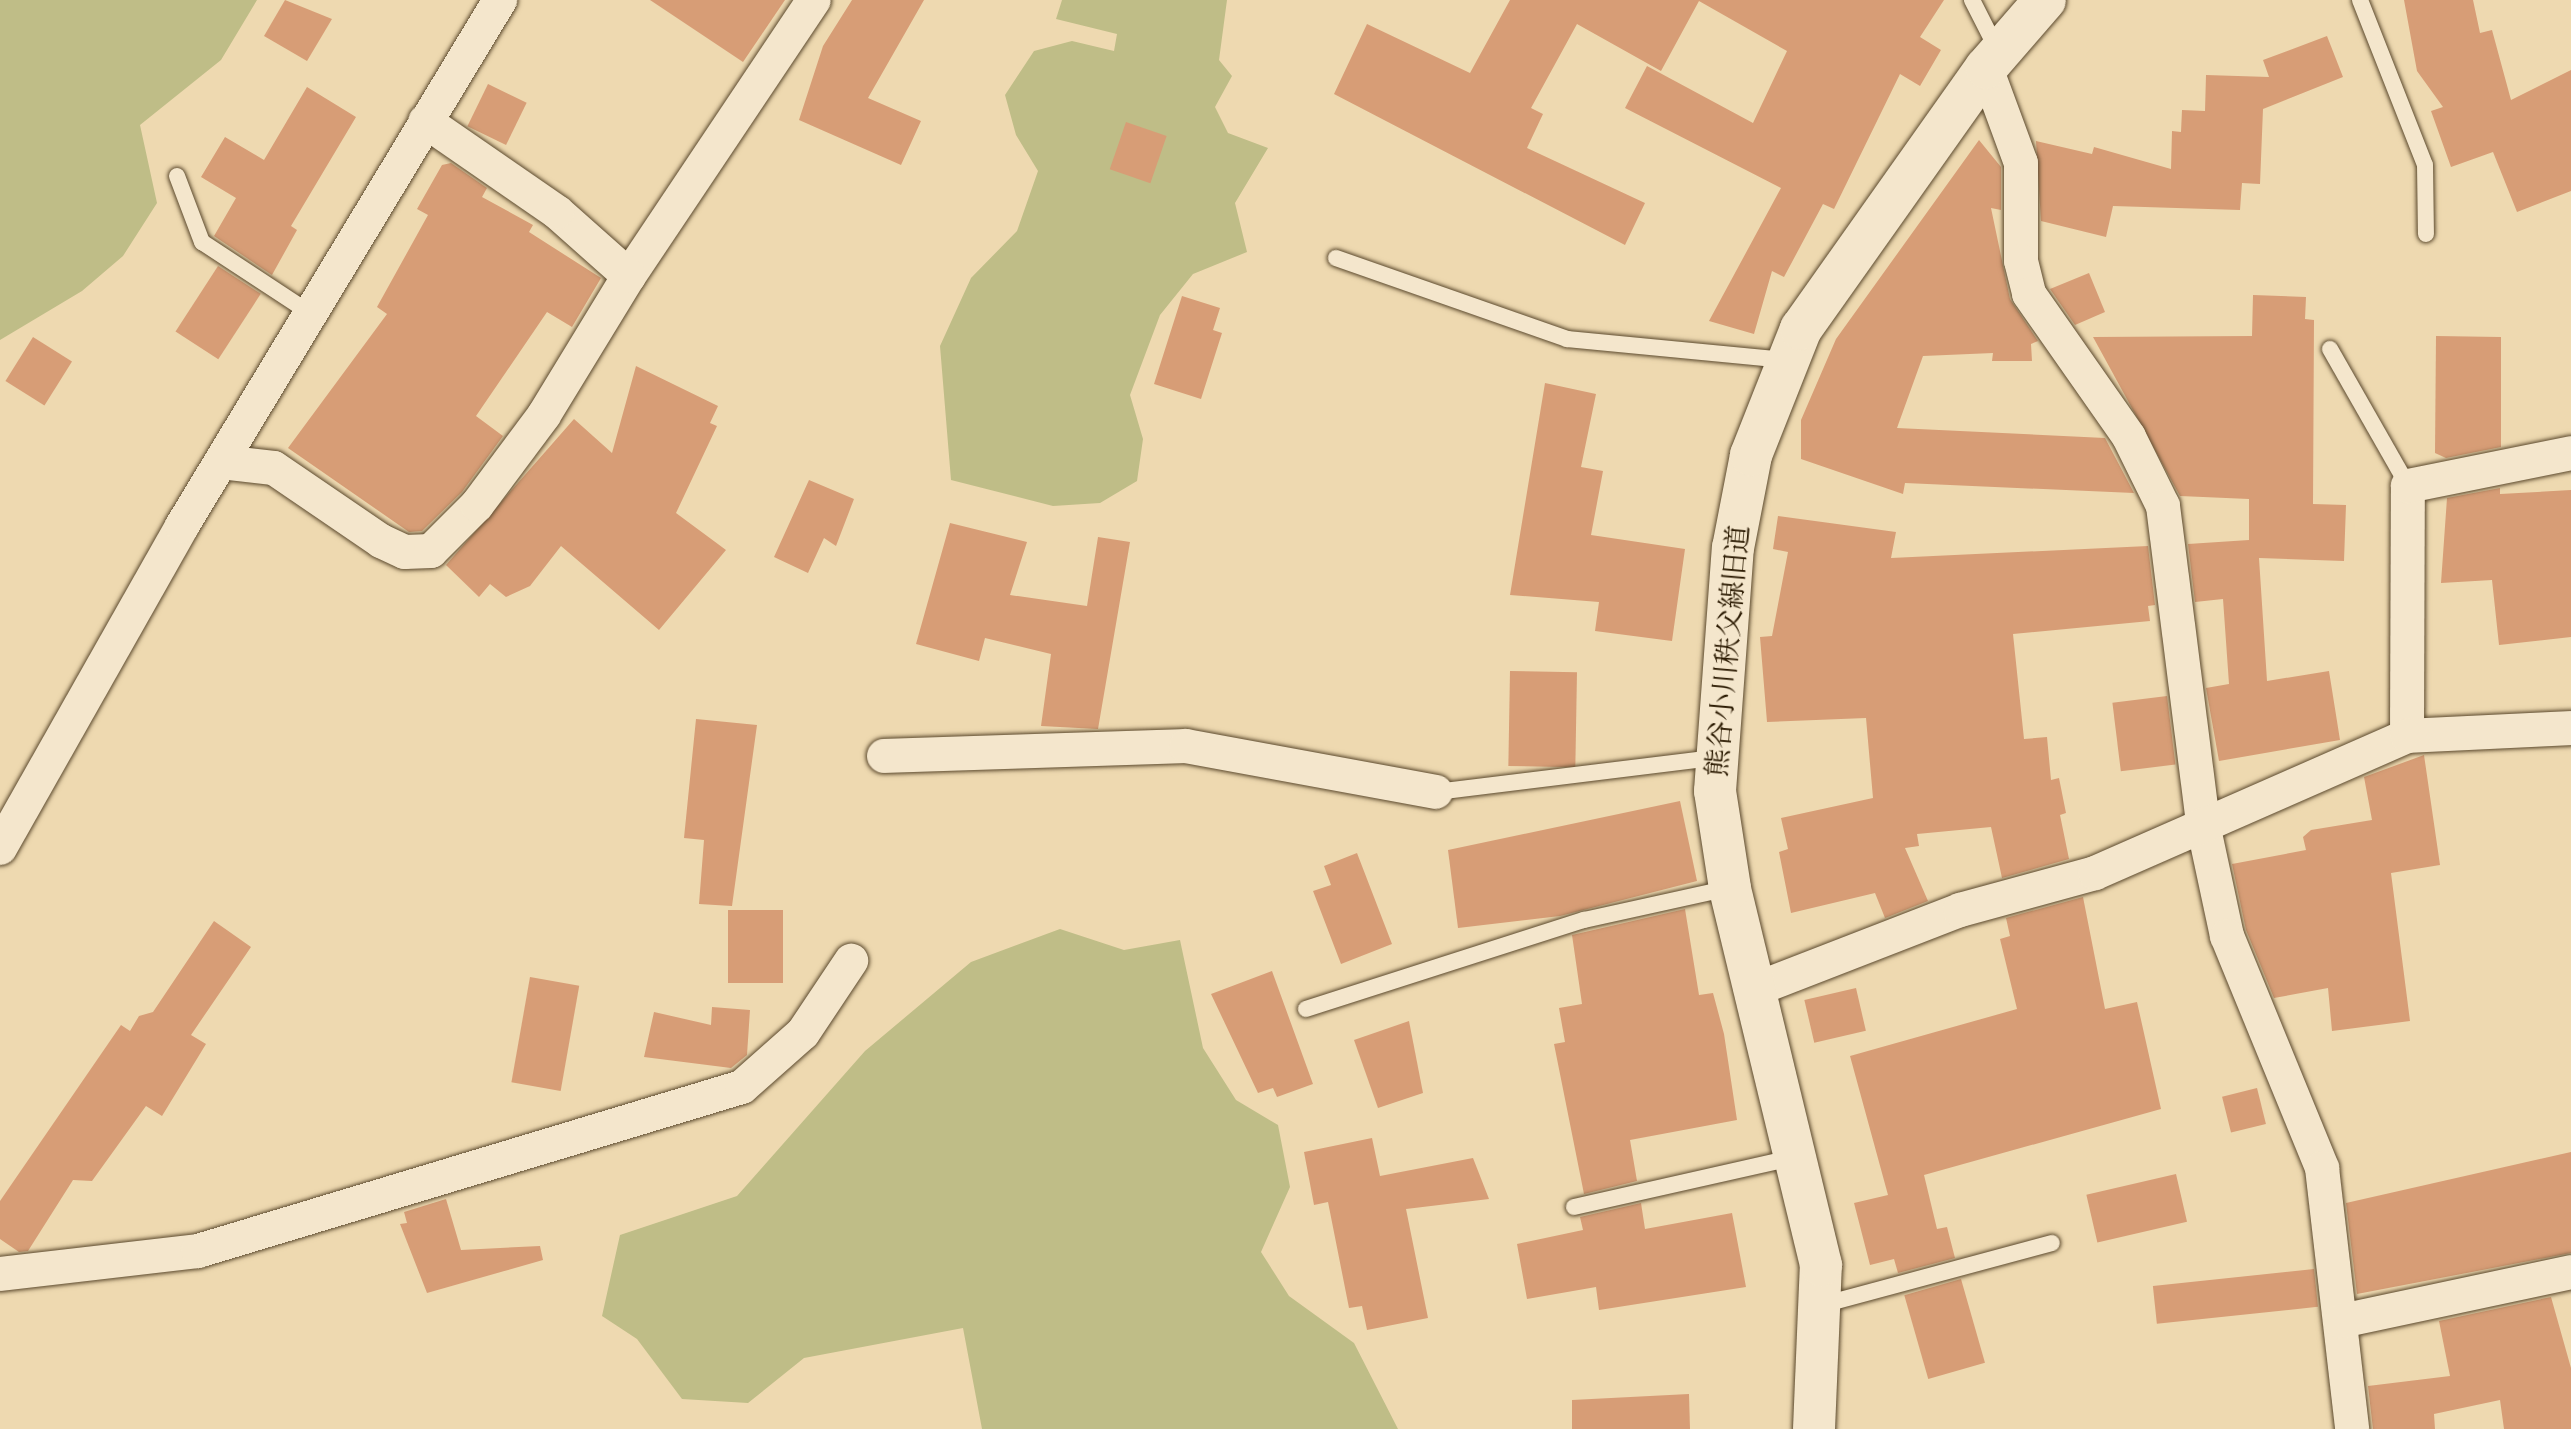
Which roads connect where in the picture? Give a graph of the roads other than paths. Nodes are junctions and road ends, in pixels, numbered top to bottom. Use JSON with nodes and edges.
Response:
{"nodes":[{"id":1,"x":500,"y":0,"type":"edge"},
{"id":2,"x":814,"y":0,"type":"edge"},
{"id":3,"x":1972,"y":0,"type":"edge"},
{"id":4,"x":2045,"y":0,"type":"edge"},
{"id":5,"x":2360,"y":0,"type":"edge"},
{"id":6,"x":1993,"y":60,"type":"junction"},
{"id":7,"x":425,"y":121,"type":"junction"},
{"id":8,"x":177,"y":176,"type":"dead end"},
{"id":9,"x":2426,"y":234,"type":"dead end"},
{"id":10,"x":1336,"y":258,"type":"dead end"},
{"id":11,"x":629,"y":276,"type":"junction"},
{"id":12,"x":310,"y":313,"type":"junction"},
{"id":13,"x":2330,"y":349,"type":"dead end"},
{"id":14,"x":1785,"y":360,"type":"junction"},
{"id":15,"x":2571,"y":453,"type":"edge"},
{"id":16,"x":221,"y":462,"type":"junction"},
{"id":17,"x":2408,"y":486,"type":"junction"},
{"id":18,"x":2571,"y":728,"type":"edge"},
{"id":19,"x":2407,"y":736,"type":"junction"},
{"id":20,"x":884,"y":756,"type":"dead end"},
{"id":21,"x":1714,"y":758,"type":"junction"},
{"id":22,"x":1436,"y":792,"type":"joint"},
{"id":23,"x":2203,"y":824,"type":"junction"},
{"id":24,"x":0,"y":848,"type":"edge"},
{"id":25,"x":1730,"y":888,"type":"junction"},
{"id":26,"x":851,"y":961,"type":"dead end"},
{"id":27,"x":1759,"y":988,"type":"junction"},
{"id":28,"x":1306,"y":1009,"type":"dead end"},
{"id":29,"x":1796,"y":1157,"type":"junction"},
{"id":30,"x":1574,"y":1207,"type":"dead end"},
{"id":31,"x":2052,"y":1243,"type":"dead end"},
{"id":32,"x":2571,"y":1272,"type":"edge"},
{"id":33,"x":0,"y":1274,"type":"edge"},
{"id":34,"x":1822,"y":1305,"type":"junction"},
{"id":35,"x":2341,"y":1321,"type":"junction"},
{"id":36,"x":1814,"y":1429,"type":"edge"},
{"id":37,"x":2352,"y":1429,"type":"edge"}],
"edges":[{"from":1,"to":7,"type":"street"},
{"from":2,"to":11,"type":"street"},
{"from":3,"to":6,"type":"lane"},
{"from":4,"to":6,"type":"street","name":"熊谷小川秩父線旧道"},
{"from":5,"to":9,"type":"lane"},
{"from":6,"to":14,"type":"street","name":"熊谷小川秩父線旧道"},
{"from":6,"to":23,"type":"street"},
{"from":7,"to":11,"type":"street"},
{"from":7,"to":12,"type":"street"},
{"from":8,"to":12,"type":"lane"},
{"from":10,"to":14,"type":"lane"},
{"from":11,"to":16,"type":"street"},
{"from":12,"to":16,"type":"street"},
{"from":13,"to":17,"type":"lane"},
{"from":14,"to":21,"type":"street","name":"熊谷小川秩父線旧道"},
{"from":15,"to":17,"type":"street"},
{"from":16,"to":24,"type":"street"},
{"from":17,"to":19,"type":"street"},
{"from":18,"to":19,"type":"street"},
{"from":19,"to":23,"type":"street"},
{"from":20,"to":22,"type":"street"},
{"from":21,"to":22,"type":"lane"},
{"from":21,"to":25,"type":"street","name":"熊谷小川秩父線旧道"},
{"from":23,"to":27,"type":"street"},
{"from":23,"to":35,"type":"street"},
{"from":25,"to":27,"type":"street","name":"熊谷小川秩父線旧道"},
{"from":25,"to":28,"type":"lane"},
{"from":26,"to":33,"type":"street"},
{"from":27,"to":29,"type":"street","name":"熊谷小川秩父線旧道"},
{"from":29,"to":30,"type":"lane"},
{"from":29,"to":34,"type":"street","name":"熊谷小川秩父線旧道"},
{"from":31,"to":34,"type":"lane"},
{"from":32,"to":35,"type":"street"},
{"from":34,"to":36,"type":"street","name":"熊谷小川秩父線旧道"},
{"from":35,"to":37,"type":"street"}]}
